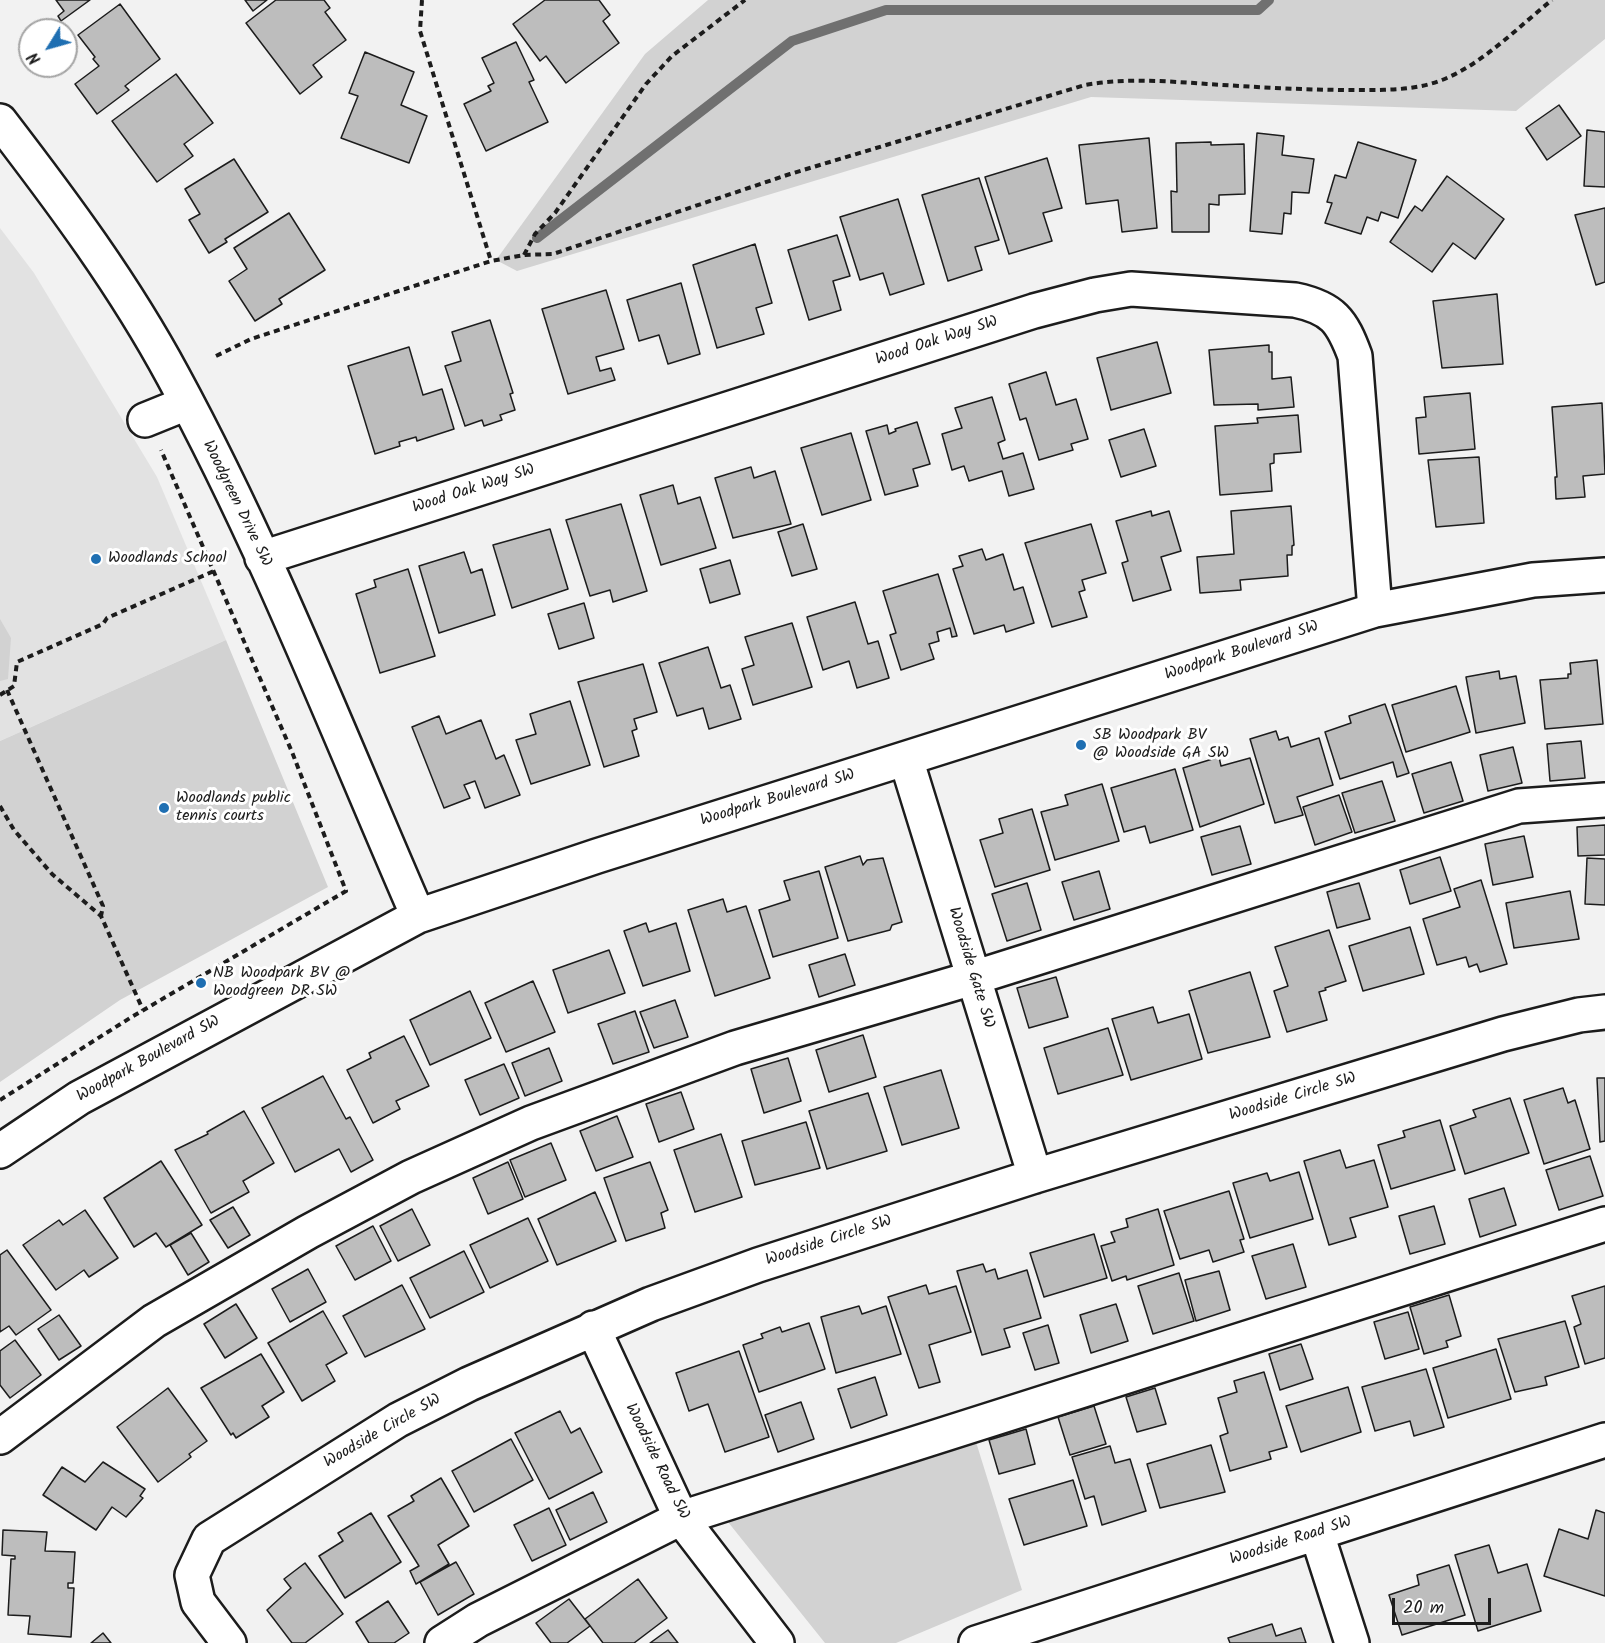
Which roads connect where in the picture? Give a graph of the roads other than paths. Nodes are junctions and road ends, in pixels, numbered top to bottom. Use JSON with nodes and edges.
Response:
{"nodes":[{"id":1,"x":0,"y":121,"type":"edge"},
{"id":2,"x":187,"y":403,"type":"junction"},
{"id":3,"x":151,"y":430,"type":"road end"},
{"id":4,"x":262,"y":558,"type":"junction"},
{"id":5,"x":1605,"y":575,"type":"edge"},
{"id":6,"x":1375,"y":610,"type":"junction"},
{"id":7,"x":906,"y":759,"type":"junction"},
{"id":8,"x":1605,"y":800,"type":"edge"},
{"id":9,"x":418,"y":916,"type":"junction"},
{"id":10,"x":973,"y":978,"type":"junction"},
{"id":11,"x":1605,"y":1012,"type":"edge"},
{"id":12,"x":0,"y":1151,"type":"edge"},
{"id":13,"x":1035,"y":1176,"type":"junction"},
{"id":14,"x":1605,"y":1224,"type":"edge"},
{"id":15,"x":593,"y":1328,"type":"junction"},
{"id":16,"x":0,"y":1437,"type":"edge"},
{"id":17,"x":1605,"y":1440,"type":"edge"},
{"id":18,"x":681,"y":1518,"type":"junction"},
{"id":19,"x":1317,"y":1534,"type":"junction"},
{"id":20,"x":487,"y":1631,"type":"edge"},
{"id":21,"x":229,"y":1643,"type":"edge"},
{"id":22,"x":442,"y":1643,"type":"edge"},
{"id":23,"x":777,"y":1643,"type":"edge"},
{"id":24,"x":976,"y":1643,"type":"edge"},
{"id":25,"x":1352,"y":1643,"type":"edge"}],
"edges":[{"from":1,"to":2,"type":"street","name":"Woodgreen Drive SW"},
{"from":2,"to":3,"type":"street"},
{"from":2,"to":4,"type":"street","name":"Woodgreen Drive SW"},
{"from":4,"to":6,"type":"street","name":"Wood Oak Way SW"},
{"from":4,"to":9,"type":"street","name":"Woodgreen Drive SW"},
{"from":5,"to":6,"type":"street","name":"Woodpark Boulevard SW"},
{"from":6,"to":7,"type":"street","name":"Woodpark Boulevard SW"},
{"from":7,"to":9,"type":"street","name":"Woodpark Boulevard SW"},
{"from":7,"to":10,"type":"street","name":"Woodside Gate SW"},
{"from":8,"to":10,"type":"street"},
{"from":9,"to":12,"type":"street","name":"Woodpark Boulevard SW"},
{"from":10,"to":13,"type":"street","name":"Woodside Gate SW"},
{"from":10,"to":16,"type":"street"},
{"from":11,"to":13,"type":"street","name":"Woodside Circle SW"},
{"from":13,"to":15,"type":"street","name":"Woodside Circle SW"},
{"from":14,"to":18,"type":"street"},
{"from":15,"to":18,"type":"street","name":"Woodside Road SW"},
{"from":15,"to":21,"type":"street","name":"Woodside Circle SW"},
{"from":17,"to":19,"type":"street","name":"Woodside Road SW"},
{"from":18,"to":20,"type":"street"},
{"from":18,"to":23,"type":"street","name":"Woodside Road SW"},
{"from":19,"to":24,"type":"street","name":"Woodside Road SW"},
{"from":19,"to":25,"type":"street"},
{"from":20,"to":22,"type":"street"}]}
